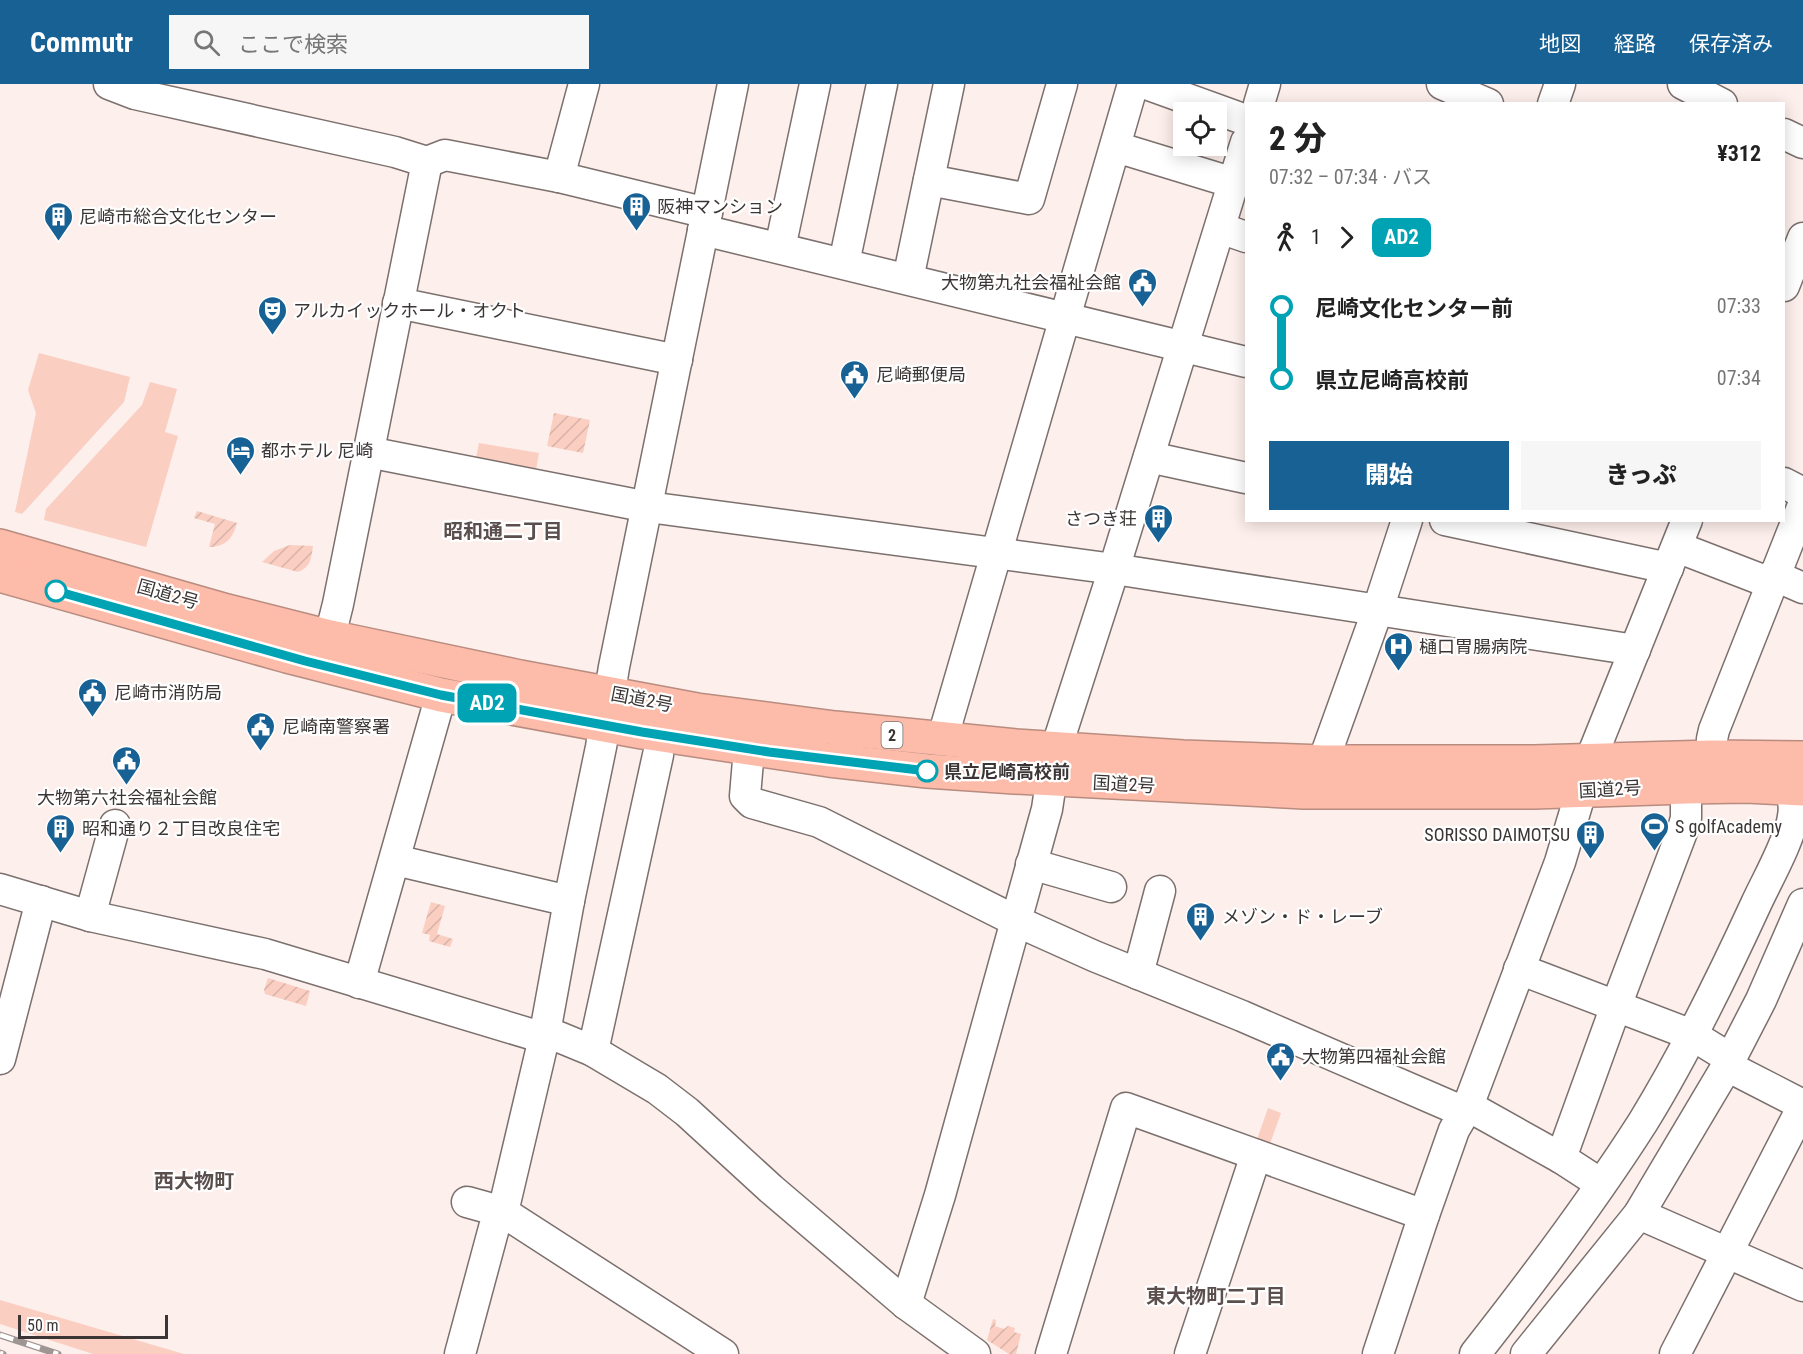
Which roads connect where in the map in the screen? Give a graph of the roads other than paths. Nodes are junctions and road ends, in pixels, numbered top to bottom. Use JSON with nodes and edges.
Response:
{"nodes":[{"id":1,"x":109,"y":84,"type":"edge"},
{"id":2,"x":584,"y":84,"type":"edge"},
{"id":3,"x":733,"y":84,"type":"edge"},
{"id":4,"x":815,"y":84,"type":"edge"},
{"id":5,"x":882,"y":84,"type":"edge"},
{"id":6,"x":949,"y":84,"type":"edge"},
{"id":7,"x":1062,"y":84,"type":"edge"},
{"id":8,"x":1133,"y":84,"type":"edge"},
{"id":9,"x":1146,"y":84,"type":"edge"},
{"id":10,"x":1265,"y":84,"type":"edge"},
{"id":11,"x":1442,"y":84,"type":"edge"},
{"id":12,"x":1560,"y":84,"type":"edge"},
{"id":13,"x":1683,"y":84,"type":"edge"},
{"id":14,"x":1260,"y":102,"type":"edge"},
{"id":15,"x":1483,"y":102,"type":"edge"},
{"id":16,"x":1554,"y":102,"type":"edge"},
{"id":17,"x":1718,"y":102,"type":"edge"},
{"id":18,"x":1245,"y":120,"type":"edge"},
{"id":19,"x":1785,"y":134,"type":"edge"},
{"id":20,"x":1803,"y":143,"type":"edge"},
{"id":21,"x":1245,"y":145,"type":"edge"},
{"id":22,"x":1116,"y":147,"type":"junction"},
{"id":23,"x":428,"y":162,"type":"junction"},
{"id":24,"x":559,"y":177,"type":"junction"},
{"id":25,"x":928,"y":180,"type":"junction"},
{"id":26,"x":1234,"y":183,"type":"junction"},
{"id":27,"x":705,"y":221,"type":"junction"},
{"id":28,"x":1785,"y":229,"type":"edge"},
{"id":29,"x":1233,"y":232,"type":"edge"},
{"id":30,"x":1803,"y":238,"type":"edge"},
{"id":31,"x":780,"y":248,"type":"junction"},
{"id":32,"x":844,"y":263,"type":"junction"},
{"id":33,"x":908,"y":279,"type":"junction"},
{"id":34,"x":1790,"y":287,"type":"edge"},
{"id":35,"x":398,"y":303,"type":"junction"},
{"id":36,"x":1064,"y":319,"type":"junction"},
{"id":37,"x":1184,"y":346,"type":"junction"},
{"id":38,"x":677,"y":360,"type":"junction"},
{"id":39,"x":1245,"y":362,"type":"edge"},
{"id":40,"x":368,"y":452,"type":"junction"},
{"id":41,"x":1149,"y":457,"type":"junction"},
{"id":42,"x":1245,"y":478,"type":"edge"},
{"id":43,"x":1785,"y":484,"type":"edge"},
{"id":44,"x":1803,"y":494,"type":"edge"},
{"id":45,"x":1803,"y":505,"type":"edge"},
{"id":46,"x":648,"y":507,"type":"junction"},
{"id":47,"x":1406,"y":522,"type":"edge"},
{"id":48,"x":1464,"y":522,"type":"edge"},
{"id":49,"x":1677,"y":545,"type":"edge"},
{"id":50,"x":0,"y":546,"type":"edge"},
{"id":51,"x":996,"y":552,"type":"junction"},
{"id":52,"x":1114,"y":569,"type":"junction"},
{"id":53,"x":0,"y":575,"type":"edge"},
{"id":54,"x":1773,"y":580,"type":"junction"},
{"id":55,"x":1803,"y":588,"type":"edge"},
{"id":56,"x":1378,"y":609,"type":"junction"},
{"id":57,"x":1635,"y":650,"type":"junction"},
{"id":58,"x":326,"y":652,"type":"junction"},
{"id":59,"x":609,"y":692,"type":"junction"},
{"id":60,"x":441,"y":695,"type":"junction"},
{"id":61,"x":604,"y":725,"type":"junction"},
{"id":62,"x":942,"y":740,"type":"junction"},
{"id":63,"x":749,"y":749,"type":"junction"},
{"id":64,"x":658,"y":755,"type":"dead end"},
{"id":65,"x":1712,"y":757,"type":"junction"},
{"id":66,"x":1803,"y":758,"type":"edge"},
{"id":67,"x":1323,"y":762,"type":"junction"},
{"id":68,"x":1585,"y":776,"type":"junction"},
{"id":69,"x":1051,"y":779,"type":"junction"},
{"id":70,"x":1686,"y":787,"type":"junction"},
{"id":71,"x":1797,"y":789,"type":"edge"},
{"id":72,"x":115,"y":825,"type":"dead end"},
{"id":73,"x":395,"y":860,"type":"junction"},
{"id":74,"x":1031,"y":864,"type":"junction"},
{"id":75,"x":1111,"y":887,"type":"dead end"},
{"id":76,"x":0,"y":890,"type":"edge"},
{"id":77,"x":1160,"y":891,"type":"dead end"},
{"id":78,"x":41,"y":901,"type":"junction"},
{"id":79,"x":569,"y":901,"type":"junction"},
{"id":80,"x":1803,"y":904,"type":"edge"},
{"id":81,"x":90,"y":916,"type":"junction"},
{"id":82,"x":1016,"y":921,"type":"junction"},
{"id":83,"x":1519,"y":969,"type":"junction"},
{"id":84,"x":1138,"y":974,"type":"junction"},
{"id":85,"x":359,"y":984,"type":"junction"},
{"id":86,"x":1616,"y":1006,"type":"junction"},
{"id":87,"x":1692,"y":1035,"type":"junction"},
{"id":88,"x":544,"y":1038,"type":"junction"},
{"id":89,"x":593,"y":1051,"type":"junction"},
{"id":90,"x":0,"y":1059,"type":"edge"},
{"id":91,"x":1729,"y":1063,"type":"junction"},
{"id":92,"x":1803,"y":1106,"type":"edge"},
{"id":93,"x":1466,"y":1109,"type":"junction"},
{"id":94,"x":1256,"y":1155,"type":"junction"},
{"id":95,"x":1562,"y":1158,"type":"junction"},
{"id":96,"x":1601,"y":1184,"type":"junction"},
{"id":97,"x":468,"y":1202,"type":"dead end"},
{"id":98,"x":503,"y":1212,"type":"junction"},
{"id":99,"x":1639,"y":1214,"type":"junction"},
{"id":100,"x":1424,"y":1215,"type":"junction"},
{"id":101,"x":1727,"y":1253,"type":"junction"},
{"id":102,"x":1803,"y":1286,"type":"edge"},
{"id":103,"x":906,"y":1304,"type":"junction"},
{"id":104,"x":460,"y":1354,"type":"edge"},
{"id":105,"x":723,"y":1354,"type":"edge"},
{"id":106,"x":975,"y":1354,"type":"edge"},
{"id":107,"x":1051,"y":1354,"type":"edge"},
{"id":108,"x":1190,"y":1354,"type":"edge"},
{"id":109,"x":1378,"y":1354,"type":"edge"},
{"id":110,"x":1475,"y":1354,"type":"edge"},
{"id":111,"x":1526,"y":1354,"type":"edge"},
{"id":112,"x":1675,"y":1354,"type":"edge"}],
"edges":[{"from":1,"to":23,"type":"street"},
{"from":2,"to":24,"type":"street"},
{"from":3,"to":27,"type":"street"},
{"from":4,"to":31,"type":"street"},
{"from":5,"to":32,"type":"street"},
{"from":6,"to":25,"type":"street"},
{"from":7,"to":25,"type":"street"},
{"from":8,"to":22,"type":"street"},
{"from":9,"to":18,"type":"street"},
{"from":10,"to":14,"type":"street"},
{"from":11,"to":15,"type":"street"},
{"from":12,"to":16,"type":"street"},
{"from":13,"to":17,"type":"street"},
{"from":19,"to":20,"type":"street"},
{"from":21,"to":26,"type":"street"},
{"from":22,"to":26,"type":"street"},
{"from":22,"to":36,"type":"street"},
{"from":23,"to":24,"type":"street"},
{"from":23,"to":35,"type":"street"},
{"from":24,"to":27,"type":"street"},
{"from":25,"to":33,"type":"street"},
{"from":26,"to":29,"type":"street"},
{"from":27,"to":31,"type":"street"},
{"from":27,"to":38,"type":"street"},
{"from":28,"to":30,"type":"street"},
{"from":29,"to":37,"type":"street"},
{"from":30,"to":34,"type":"street"},
{"from":31,"to":32,"type":"street"},
{"from":32,"to":33,"type":"street"},
{"from":33,"to":36,"type":"street"},
{"from":35,"to":38,"type":"street"},
{"from":35,"to":40,"type":"street"},
{"from":36,"to":37,"type":"street"},
{"from":36,"to":51,"type":"street"},
{"from":37,"to":39,"type":"street"},
{"from":37,"to":41,"type":"street"},
{"from":38,"to":46,"type":"street"},
{"from":40,"to":46,"type":"street"},
{"from":40,"to":58,"type":"street"},
{"from":41,"to":42,"type":"street"},
{"from":41,"to":52,"type":"street"},
{"from":43,"to":44,"type":"street"},
{"from":45,"to":54,"type":"street"},
{"from":46,"to":51,"type":"street"},
{"from":46,"to":59,"type":"street"},
{"from":47,"to":56,"type":"street"},
{"from":48,"to":49,"type":"street"},
{"from":49,"to":54,"type":"street"},
{"from":49,"to":57,"type":"street"},
{"from":50,"to":58,"type":"highway","name":"国道2号","number":"2"},
{"from":51,"to":52,"type":"street"},
{"from":51,"to":62,"type":"street"},
{"from":52,"to":56,"type":"street"},
{"from":52,"to":69,"type":"street"},
{"from":53,"to":58,"type":"highway","name":"国道2号","number":"2"},
{"from":54,"to":55,"type":"street"},
{"from":54,"to":65,"type":"street"},
{"from":56,"to":57,"type":"street"},
{"from":56,"to":67,"type":"street"},
{"from":57,"to":68,"type":"street"},
{"from":58,"to":59,"type":"highway","name":"国道2号","number":"2"},
{"from":58,"to":60,"type":"highway","name":"国道2号","number":"2"},
{"from":59,"to":61,"type":"street"},
{"from":59,"to":62,"type":"highway","name":"国道2号","number":"2"},
{"from":60,"to":61,"type":"highway","name":"国道2号","number":"2"},
{"from":60,"to":73,"type":"street"},
{"from":61,"to":63,"type":"highway","name":"国道2号","number":"2"},
{"from":61,"to":79,"type":"street"},
{"from":62,"to":69,"type":"highway","name":"国道2号","number":"2"},
{"from":63,"to":69,"type":"highway","name":"国道2号","number":"2"},
{"from":63,"to":82,"type":"street"},
{"from":64,"to":89,"type":"street"},
{"from":65,"to":66,"type":"highway","name":"国道2号","number":"2"},
{"from":65,"to":68,"type":"highway","name":"国道2号","number":"2"},
{"from":67,"to":68,"type":"highway","name":"国道2号","number":"2"},
{"from":67,"to":69,"type":"highway","name":"国道2号","number":"2"},
{"from":68,"to":69,"type":"highway","name":"国道2号","number":"2"},
{"from":68,"to":70,"type":"highway","name":"国道2号","number":"2"},
{"from":68,"to":83,"type":"street"},
{"from":69,"to":74,"type":"street"},
{"from":70,"to":71,"type":"highway","name":"国道2号","number":"2"},
{"from":70,"to":86,"type":"street"},
{"from":71,"to":87,"type":"street"},
{"from":72,"to":81,"type":"street"},
{"from":73,"to":79,"type":"street"},
{"from":73,"to":85,"type":"street"},
{"from":74,"to":75,"type":"street"},
{"from":74,"to":82,"type":"street"},
{"from":76,"to":78,"type":"street"},
{"from":77,"to":84,"type":"street"},
{"from":78,"to":81,"type":"street"},
{"from":78,"to":90,"type":"street"},
{"from":79,"to":88,"type":"street"},
{"from":80,"to":91,"type":"street"},
{"from":81,"to":85,"type":"street"},
{"from":82,"to":84,"type":"street"},
{"from":82,"to":103,"type":"street"},
{"from":83,"to":86,"type":"street"},
{"from":83,"to":93,"type":"street"},
{"from":84,"to":93,"type":"street"},
{"from":85,"to":88,"type":"street"},
{"from":86,"to":87,"type":"street"},
{"from":86,"to":95,"type":"street"},
{"from":87,"to":91,"type":"street"},
{"from":87,"to":96,"type":"street"},
{"from":88,"to":89,"type":"street"},
{"from":88,"to":98,"type":"street"},
{"from":89,"to":103,"type":"street"},
{"from":91,"to":92,"type":"street"},
{"from":91,"to":99,"type":"street"},
{"from":92,"to":101,"type":"street"},
{"from":93,"to":95,"type":"street"},
{"from":93,"to":100,"type":"street"},
{"from":94,"to":100,"type":"street"},
{"from":94,"to":107,"type":"street"},
{"from":94,"to":108,"type":"street"},
{"from":95,"to":96,"type":"street"},
{"from":96,"to":110,"type":"street"},
{"from":97,"to":98,"type":"street"},
{"from":98,"to":104,"type":"street"},
{"from":98,"to":105,"type":"street"},
{"from":99,"to":101,"type":"street"},
{"from":99,"to":111,"type":"street"},
{"from":100,"to":109,"type":"street"},
{"from":101,"to":102,"type":"street"},
{"from":101,"to":112,"type":"street"},
{"from":103,"to":106,"type":"street"}]}
